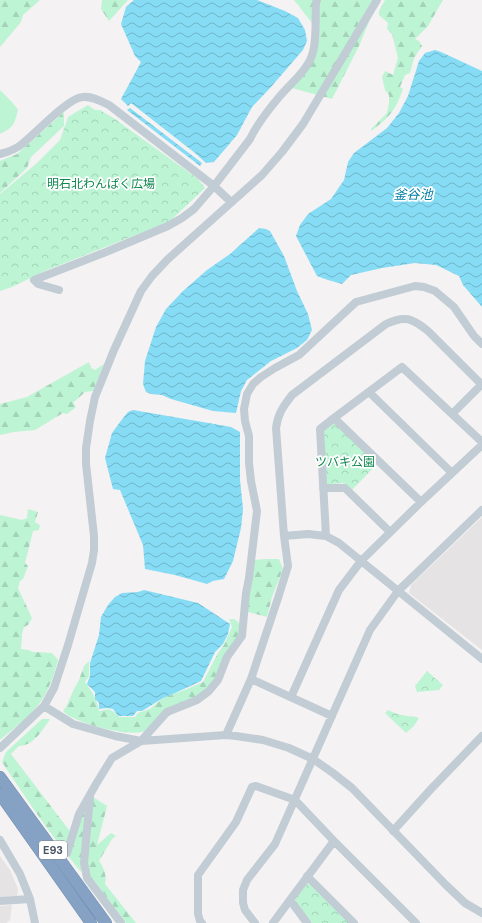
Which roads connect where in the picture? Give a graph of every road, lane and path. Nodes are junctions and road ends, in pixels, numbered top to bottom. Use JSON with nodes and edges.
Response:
{"nodes":[{"id":1,"x":317,"y":0,"type":"edge"},
{"id":2,"x":377,"y":0,"type":"edge"},
{"id":3,"x":0,"y":154,"type":"edge"},
{"id":4,"x":214,"y":186,"type":"junction"},
{"id":5,"x":231,"y":202,"type":"junction"},
{"id":6,"x":59,"y":290,"type":"dead end"},
{"id":7,"x":482,"y":344,"type":"edge"},
{"id":8,"x":482,"y":384,"type":"edge"},
{"id":9,"x":369,"y":392,"type":"junction"},
{"id":10,"x":452,"y":414,"type":"junction"},
{"id":11,"x":334,"y":418,"type":"junction"},
{"id":12,"x":482,"y":443,"type":"edge"},
{"id":13,"x":452,"y":473,"type":"junction"},
{"id":14,"x":323,"y":488,"type":"junction"},
{"id":15,"x":421,"y":502,"type":"junction"},
{"id":16,"x":482,"y":510,"type":"edge"},
{"id":17,"x":390,"y":532,"type":"junction"},
{"id":18,"x":284,"y":536,"type":"junction"},
{"id":19,"x":326,"y":536,"type":"junction"},
{"id":20,"x":361,"y":561,"type":"junction"},
{"id":21,"x":398,"y":591,"type":"junction"},
{"id":22,"x":482,"y":658,"type":"edge"},
{"id":23,"x":251,"y":679,"type":"junction"},
{"id":24,"x":291,"y":697,"type":"junction"},
{"id":25,"x":44,"y":706,"type":"junction"},
{"id":26,"x":332,"y":716,"type":"junction"},
{"id":27,"x":226,"y":736,"type":"junction"},
{"id":28,"x":482,"y":736,"type":"edge"},
{"id":29,"x":141,"y":741,"type":"junction"},
{"id":30,"x":0,"y":748,"type":"edge"},
{"id":31,"x":313,"y":759,"type":"junction"},
{"id":32,"x":0,"y":777,"type":"edge"},
{"id":33,"x":0,"y":794,"type":"edge"},
{"id":34,"x":90,"y":794,"type":"junction"},
{"id":35,"x":295,"y":800,"type":"junction"},
{"id":36,"x":393,"y":830,"type":"junction"},
{"id":37,"x":0,"y":840,"type":"edge"},
{"id":38,"x":334,"y":840,"type":"junction"},
{"id":39,"x":67,"y":852,"type":"dead end"},
{"id":40,"x":307,"y":876,"type":"junction"},
{"id":41,"x":30,"y":899,"type":"junction"},
{"id":42,"x":290,"y":900,"type":"junction"},
{"id":43,"x":0,"y":901,"type":"edge"},
{"id":44,"x":482,"y":913,"type":"edge"},
{"id":45,"x":35,"y":923,"type":"edge"},
{"id":46,"x":91,"y":923,"type":"edge"},
{"id":47,"x":106,"y":923,"type":"edge"},
{"id":48,"x":121,"y":923,"type":"edge"},
{"id":49,"x":202,"y":923,"type":"edge"},
{"id":50,"x":255,"y":923,"type":"edge"},
{"id":51,"x":273,"y":923,"type":"edge"},
{"id":52,"x":307,"y":923,"type":"edge"},
{"id":53,"x":354,"y":923,"type":"edge"},
{"id":54,"x":415,"y":923,"type":"edge"}],
"edges":[{"from":1,"to":4,"type":"street"},
{"from":2,"to":5,"type":"street"},
{"from":3,"to":4,"type":"street"},
{"from":4,"to":5,"type":"street"},
{"from":4,"to":6,"type":"street"},
{"from":5,"to":25,"type":"street"},
{"from":7,"to":29,"type":"street"},
{"from":8,"to":10,"type":"street"},
{"from":8,"to":18,"type":"street"},
{"from":9,"to":10,"type":"street"},
{"from":9,"to":11,"type":"street"},
{"from":9,"to":13,"type":"street"},
{"from":10,"to":12,"type":"street"},
{"from":11,"to":14,"type":"street"},
{"from":11,"to":15,"type":"street"},
{"from":12,"to":13,"type":"street"},
{"from":13,"to":15,"type":"street"},
{"from":14,"to":17,"type":"street"},
{"from":14,"to":19,"type":"street"},
{"from":15,"to":17,"type":"street"},
{"from":16,"to":21,"type":"street"},
{"from":17,"to":20,"type":"street"},
{"from":18,"to":19,"type":"street"},
{"from":18,"to":23,"type":"street"},
{"from":19,"to":20,"type":"street"},
{"from":20,"to":21,"type":"street"},
{"from":20,"to":24,"type":"street"},
{"from":21,"to":22,"type":"street"},
{"from":21,"to":26,"type":"street"},
{"from":23,"to":24,"type":"street"},
{"from":23,"to":27,"type":"street"},
{"from":24,"to":26,"type":"street"},
{"from":25,"to":29,"type":"street"},
{"from":25,"to":30,"type":"street"},
{"from":26,"to":31,"type":"street"},
{"from":27,"to":29,"type":"street"},
{"from":27,"to":31,"type":"street"},
{"from":28,"to":36,"type":"street"},
{"from":29,"to":34,"type":"street"},
{"from":31,"to":35,"type":"street"},
{"from":31,"to":36,"type":"street"},
{"from":32,"to":47,"type":"highway","number":"E93"},
{"from":33,"to":46,"type":"highway","number":"E93"},
{"from":34,"to":39,"type":"street"},
{"from":34,"to":48,"type":"street"},
{"from":35,"to":38,"type":"street"},
{"from":35,"to":49,"type":"street"},
{"from":35,"to":50,"type":"street"},
{"from":36,"to":44,"type":"street"},
{"from":37,"to":41,"type":"street"},
{"from":38,"to":40,"type":"street"},
{"from":38,"to":54,"type":"street"},
{"from":40,"to":42,"type":"street"},
{"from":40,"to":53,"type":"street"},
{"from":41,"to":43,"type":"street"},
{"from":41,"to":45,"type":"street"},
{"from":42,"to":51,"type":"street"},
{"from":42,"to":52,"type":"street"}]}
